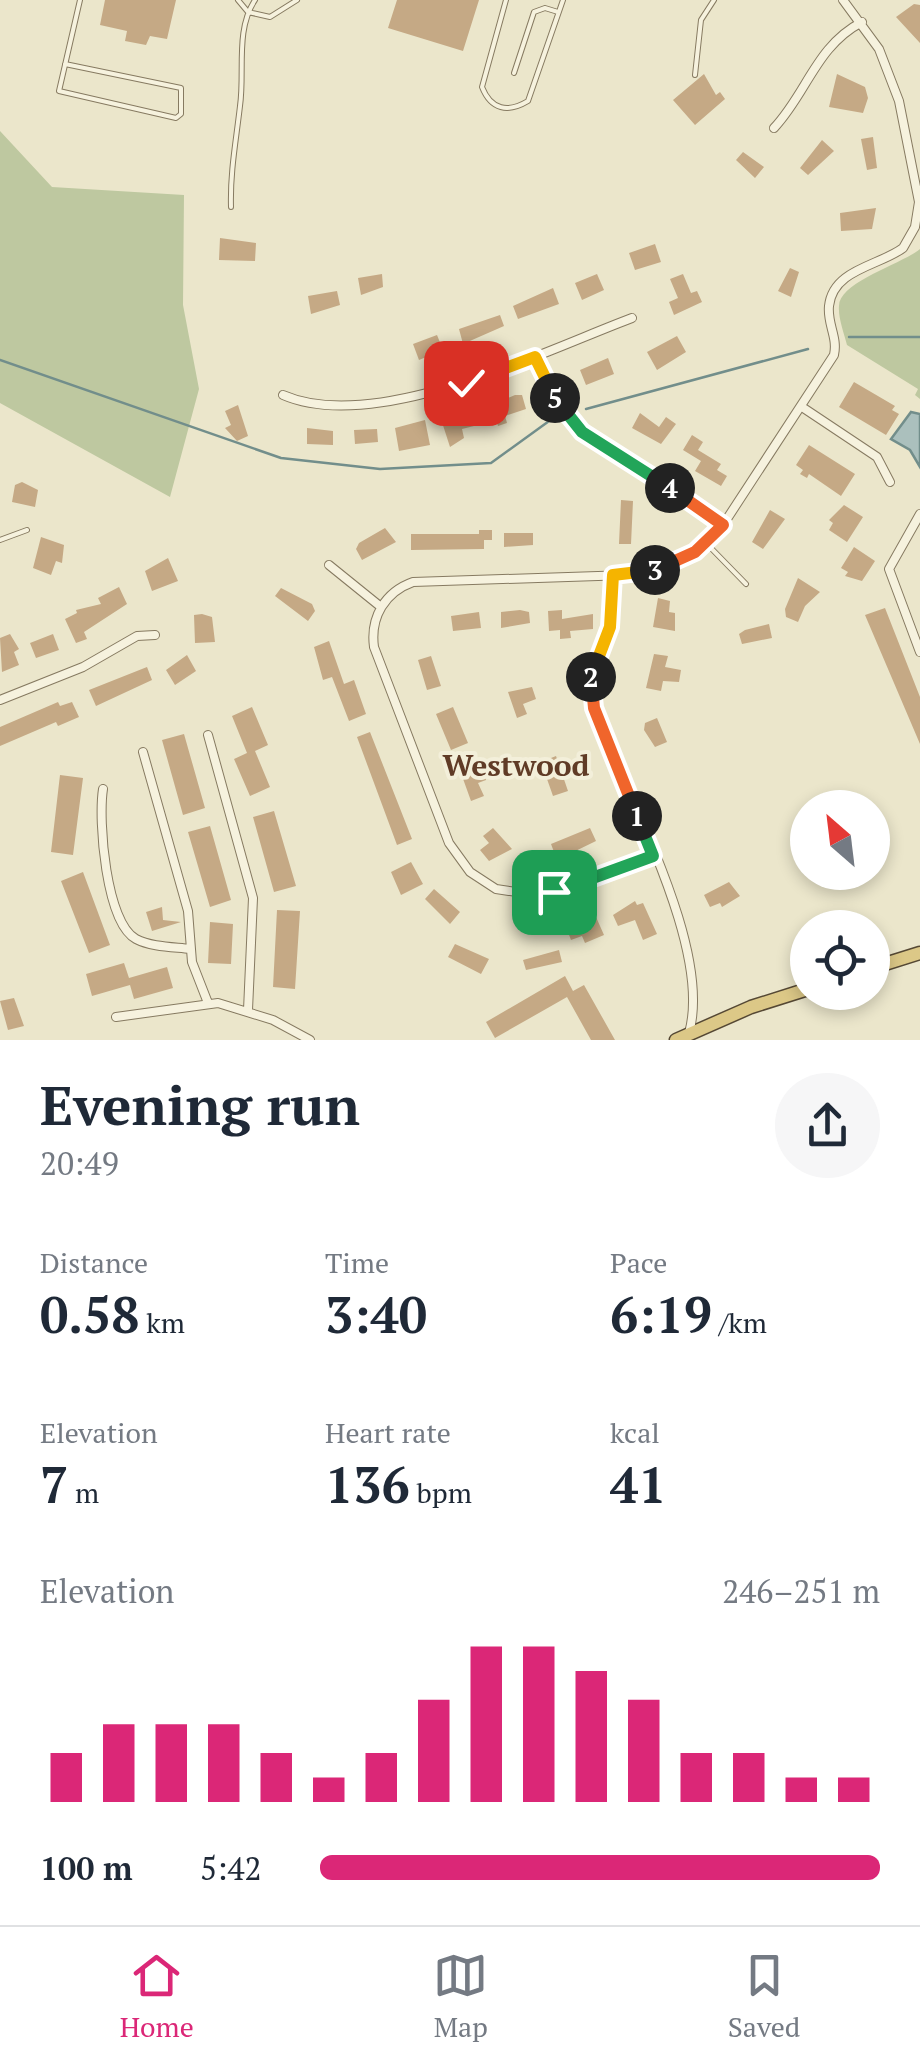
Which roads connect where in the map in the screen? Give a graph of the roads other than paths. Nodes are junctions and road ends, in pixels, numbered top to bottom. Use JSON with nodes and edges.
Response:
{"nodes":[{"id":1,"x":80,"y":0,"type":"edge"},
{"id":2,"x":238,"y":0,"type":"edge"},
{"id":3,"x":256,"y":0,"type":"edge"},
{"id":4,"x":297,"y":0,"type":"edge"},
{"id":5,"x":506,"y":0,"type":"edge"},
{"id":6,"x":563,"y":0,"type":"edge"},
{"id":7,"x":714,"y":0,"type":"edge"},
{"id":8,"x":843,"y":0,"type":"edge"},
{"id":9,"x":248,"y":12,"type":"junction"},
{"id":10,"x":558,"y":12,"type":"junction"},
{"id":11,"x":862,"y":22,"type":"junction"},
{"id":12,"x":65,"y":64,"type":"junction"},
{"id":13,"x":514,"y":73,"type":"dead end"},
{"id":14,"x":695,"y":76,"type":"dead end"},
{"id":15,"x":774,"y":128,"type":"dead end"},
{"id":16,"x":231,"y":206,"type":"dead end"},
{"id":17,"x":632,"y":318,"type":"dead end"},
{"id":18,"x":535,"y":357,"type":"junction"},
{"id":19,"x":283,"y":395,"type":"dead end"},
{"id":20,"x":802,"y":408,"type":"junction"},
{"id":21,"x":890,"y":482,"type":"dead end"},
{"id":22,"x":920,"y":514,"type":"edge"},
{"id":23,"x":723,"y":525,"type":"junction"},
{"id":24,"x":27,"y":530,"type":"dead end"},
{"id":25,"x":0,"y":540,"type":"edge"},
{"id":26,"x":706,"y":544,"type":"junction"},
{"id":27,"x":329,"y":565,"type":"dead end"},
{"id":28,"x":613,"y":575,"type":"junction"},
{"id":29,"x":746,"y":584,"type":"dead end"},
{"id":30,"x":381,"y":607,"type":"junction"},
{"id":31,"x":155,"y":634,"type":"dead end"},
{"id":32,"x":920,"y":652,"type":"edge"},
{"id":33,"x":0,"y":700,"type":"edge"},
{"id":34,"x":208,"y":735,"type":"dead end"},
{"id":35,"x":144,"y":752,"type":"dead end"},
{"id":36,"x":103,"y":789,"type":"dead end"},
{"id":37,"x":653,"y":856,"type":"junction"},
{"id":38,"x":190,"y":949,"type":"junction"},
{"id":39,"x":920,"y":953,"type":"edge"},
{"id":40,"x":890,"y":962,"type":"edge"},
{"id":41,"x":790,"y":996,"type":"edge"},
{"id":42,"x":208,"y":1003,"type":"junction"},
{"id":43,"x":248,"y":1010,"type":"junction"},
{"id":44,"x":116,"y":1017,"type":"dead end"},
{"id":45,"x":683,"y":1038,"type":"edge"},
{"id":46,"x":310,"y":1040,"type":"edge"}],
"edges":[{"from":1,"to":12,"type":"lane"},
{"from":2,"to":9,"type":"lane"},
{"from":3,"to":9,"type":"lane"},
{"from":4,"to":9,"type":"lane"},
{"from":5,"to":10,"type":"lane"},
{"from":6,"to":10,"type":"lane"},
{"from":7,"to":14,"type":"lane"},
{"from":8,"to":11,"type":"street"},
{"from":9,"to":16,"type":"lane"},
{"from":10,"to":13,"type":"lane"},
{"from":11,"to":15,"type":"street"},
{"from":11,"to":20,"type":"street"},
{"from":12,"to":12,"type":"lane"},
{"from":17,"to":18,"type":"street"},
{"from":18,"to":19,"type":"street"},
{"from":18,"to":23,"type":"street"},
{"from":20,"to":21,"type":"street"},
{"from":20,"to":23,"type":"street"},
{"from":22,"to":32,"type":"street"},
{"from":23,"to":26,"type":"street"},
{"from":24,"to":25,"type":"lane"},
{"from":26,"to":28,"type":"street"},
{"from":26,"to":29,"type":"lane"},
{"from":27,"to":30,"type":"street"},
{"from":28,"to":30,"type":"street"},
{"from":28,"to":37,"type":"street"},
{"from":30,"to":37,"type":"street"},
{"from":31,"to":33,"type":"street"},
{"from":34,"to":43,"type":"street"},
{"from":35,"to":38,"type":"street"},
{"from":36,"to":38,"type":"street"},
{"from":37,"to":45,"type":"street"},
{"from":38,"to":42,"type":"street"},
{"from":39,"to":40,"type":"highway"},
{"from":41,"to":45,"type":"highway"},
{"from":42,"to":43,"type":"street"},
{"from":42,"to":44,"type":"street"},
{"from":43,"to":46,"type":"street"}]}
